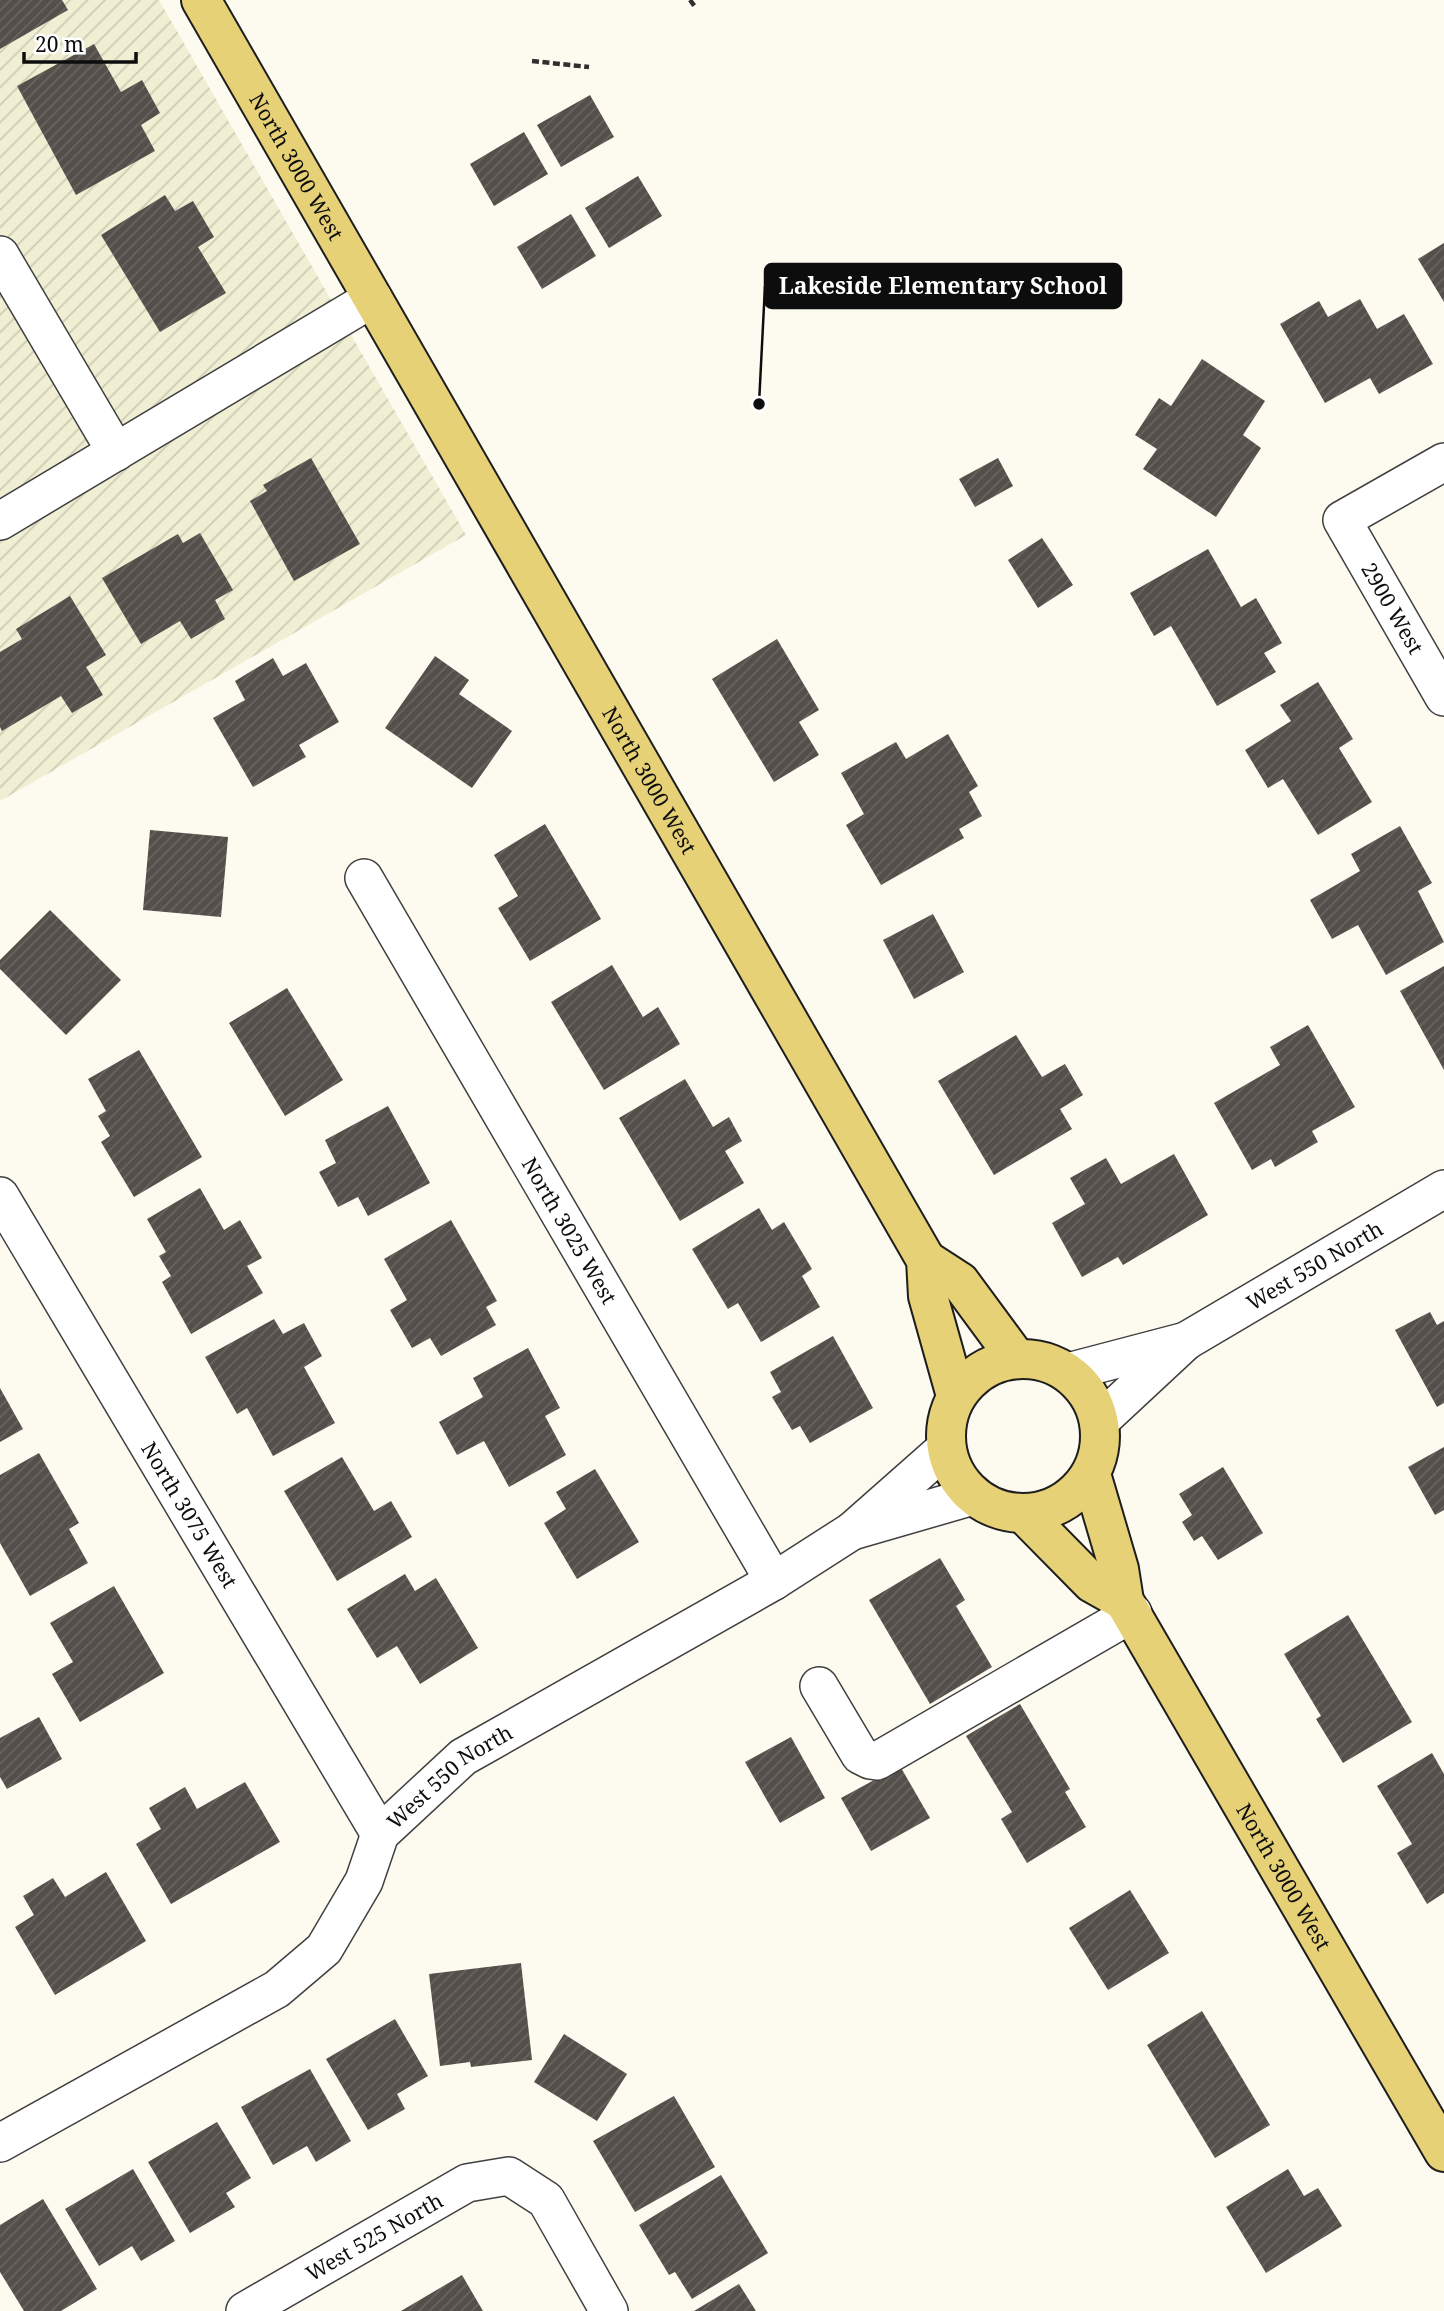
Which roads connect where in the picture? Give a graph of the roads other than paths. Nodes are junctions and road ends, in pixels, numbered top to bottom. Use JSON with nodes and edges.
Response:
{"nodes":[{"id":1,"x":201,"y":0,"type":"edge"},
{"id":2,"x":0,"y":255,"type":"edge"},
{"id":3,"x":373,"y":298,"type":"junction"},
{"id":4,"x":116,"y":452,"type":"junction"},
{"id":5,"x":1444,"y":462,"type":"edge"},
{"id":6,"x":0,"y":521,"type":"edge"},
{"id":7,"x":1444,"y":697,"type":"edge"},
{"id":8,"x":364,"y":878,"type":"dead end"},
{"id":9,"x":1444,"y":1189,"type":"edge"},
{"id":10,"x":0,"y":1196,"type":"edge"},
{"id":11,"x":926,"y":1260,"type":"junction"},
{"id":12,"x":1185,"y":1341,"type":"junction"},
{"id":13,"x":1016,"y":1358,"type":"junction"},
{"id":14,"x":1068,"y":1372,"type":"junction"},
{"id":15,"x":956,"y":1395,"type":"junction"},
{"id":16,"x":1100,"y":1421,"type":"junction"},
{"id":17,"x":946,"y":1448,"type":"junction"},
{"id":18,"x":1091,"y":1474,"type":"junction"},
{"id":19,"x":973,"y":1496,"type":"junction"},
{"id":20,"x":1023,"y":1513,"type":"junction"},
{"id":21,"x":852,"y":1531,"type":"junction"},
{"id":22,"x":774,"y":1581,"type":"junction"},
{"id":23,"x":1129,"y":1607,"type":"junction"},
{"id":24,"x":819,"y":1686,"type":"dead end"},
{"id":25,"x":380,"y":1834,"type":"junction"},
{"id":26,"x":0,"y":2143,"type":"edge"},
{"id":27,"x":1444,"y":2152,"type":"edge"},
{"id":28,"x":245,"y":2311,"type":"edge"},
{"id":29,"x":609,"y":2311,"type":"edge"}],
"edges":[{"from":1,"to":3,"type":"main road","name":"North 3000 West"},
{"from":2,"to":4,"type":"street"},
{"from":3,"to":4,"type":"street"},
{"from":3,"to":11,"type":"main road","name":"North 3000 West"},
{"from":4,"to":6,"type":"street"},
{"from":5,"to":7,"type":"street","name":"2900 West"},
{"from":8,"to":22,"type":"street","name":"North 3025 West"},
{"from":9,"to":12,"type":"street","name":"West 550 North"},
{"from":10,"to":25,"type":"street","name":"North 3075 West"},
{"from":11,"to":13,"type":"main road","name":"North 3000 West"},
{"from":11,"to":15,"type":"main road","name":"North 3000 West"},
{"from":12,"to":14,"type":"street","name":"West 550 North"},
{"from":12,"to":16,"type":"street","name":"West 550 North"},
{"from":13,"to":14,"type":"main road"},
{"from":13,"to":15,"type":"main road"},
{"from":14,"to":16,"type":"main road"},
{"from":15,"to":17,"type":"main road"},
{"from":16,"to":18,"type":"main road"},
{"from":17,"to":19,"type":"main road"},
{"from":17,"to":21,"type":"street","name":"West 550 North"},
{"from":18,"to":20,"type":"main road"},
{"from":18,"to":23,"type":"main road","name":"North 3000 West"},
{"from":19,"to":20,"type":"main road"},
{"from":19,"to":21,"type":"street","name":"West 550 North"},
{"from":20,"to":23,"type":"main road"},
{"from":21,"to":22,"type":"street","name":"West 550 North"},
{"from":22,"to":25,"type":"street","name":"West 550 North"},
{"from":23,"to":24,"type":"street"},
{"from":23,"to":27,"type":"main road","name":"North 3000 West"},
{"from":25,"to":26,"type":"street","name":"West 550 North"},
{"from":28,"to":29,"type":"street","name":"West 525 North"}]}
